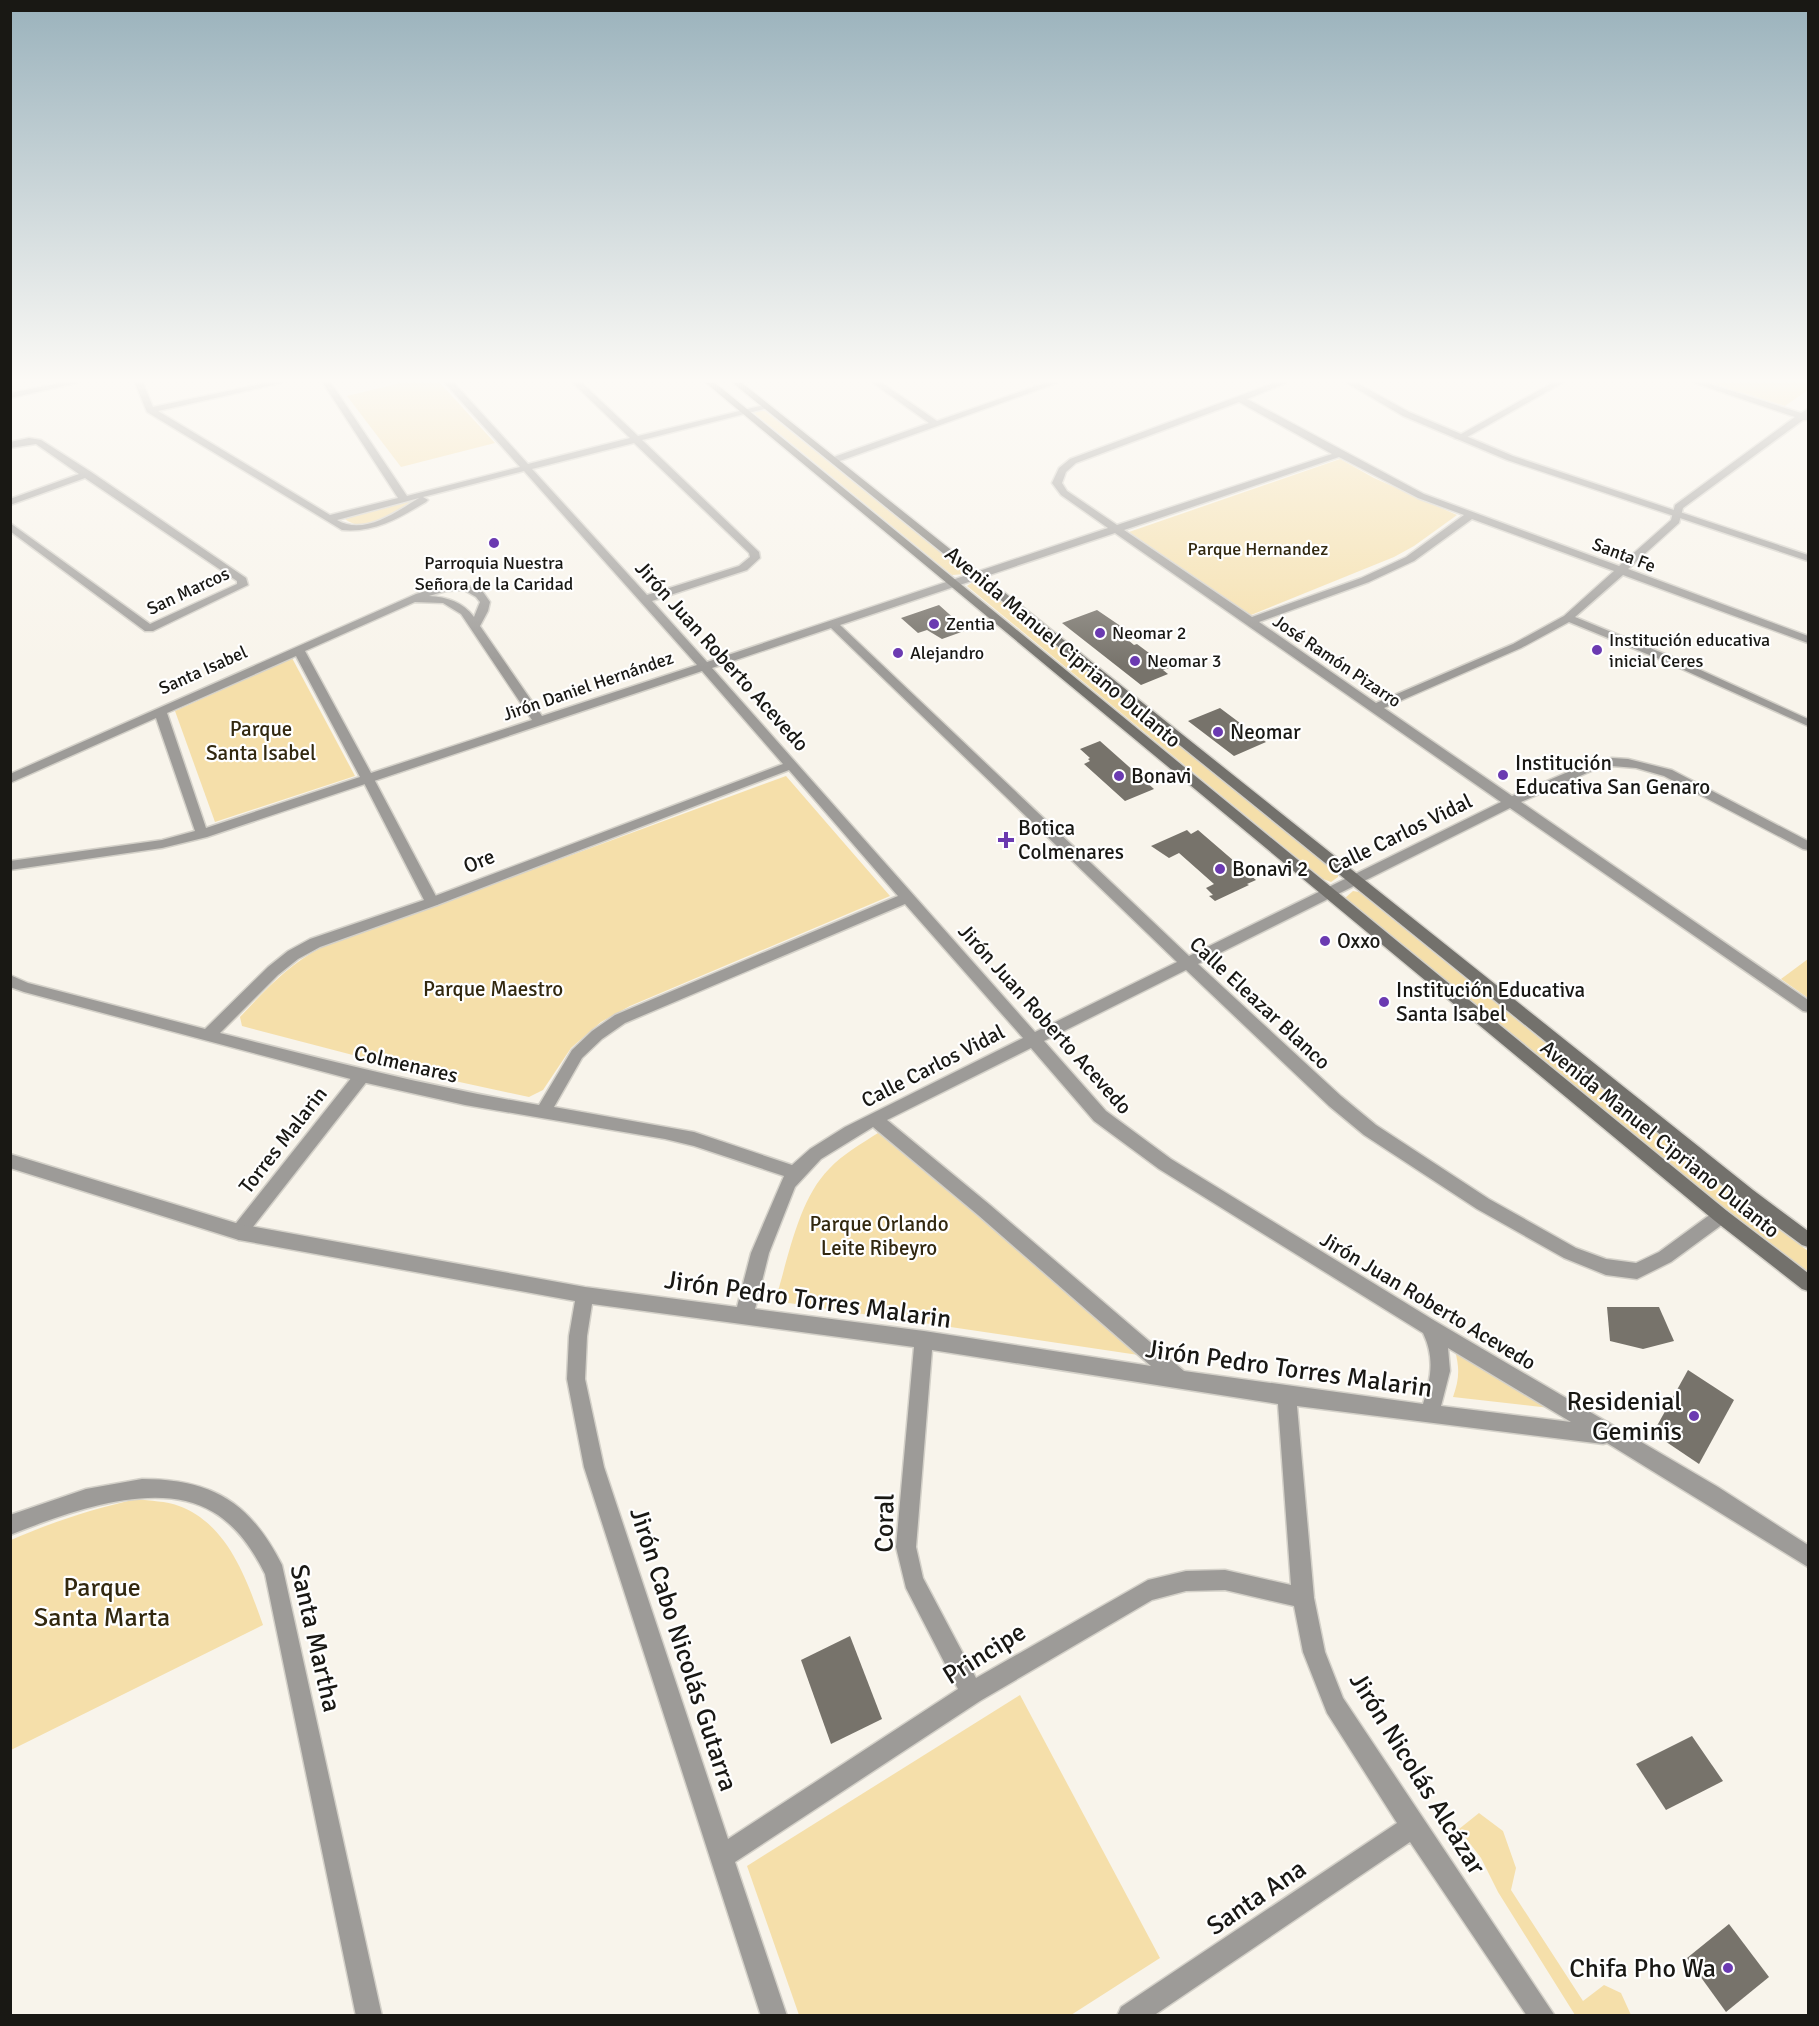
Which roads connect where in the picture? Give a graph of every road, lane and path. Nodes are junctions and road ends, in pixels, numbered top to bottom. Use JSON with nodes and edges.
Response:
{"nodes":[{"id":1,"x":78,"y":478,"type":"edge"},
{"id":2,"x":93,"y":478,"type":"edge"},
{"id":3,"x":260,"y":478,"type":"edge"},
{"id":4,"x":390,"y":478,"type":"edge"},
{"id":5,"x":490,"y":478,"type":"edge"},
{"id":6,"x":533,"y":478,"type":"edge"},
{"id":7,"x":676,"y":478,"type":"edge"},
{"id":8,"x":826,"y":478,"type":"edge"},
{"id":9,"x":856,"y":478,"type":"edge"},
{"id":10,"x":1058,"y":478,"type":"edge"},
{"id":11,"x":1270,"y":478,"type":"edge"},
{"id":12,"x":1384,"y":478,"type":"edge"},
{"id":13,"x":1569,"y":478,"type":"edge"},
{"id":14,"x":1720,"y":478,"type":"edge"},
{"id":15,"x":438,"y":490,"type":"junction"},
{"id":16,"x":404,"y":499,"type":"junction"},
{"id":17,"x":10,"y":501,"type":"edge"},
{"id":18,"x":1677,"y":513,"type":"junction"},
{"id":19,"x":1471,"y":515,"type":"junction"},
{"id":20,"x":328,"y":519,"type":"junction"},
{"id":21,"x":10,"y":526,"type":"edge"},
{"id":22,"x":1116,"y":529,"type":"junction"},
{"id":23,"x":1809,"y":558,"type":"edge"},
{"id":24,"x":1619,"y":570,"type":"junction"},
{"id":25,"x":977,"y":575,"type":"junction"},
{"id":26,"x":954,"y":582,"type":"junction"},
{"id":27,"x":413,"y":599,"type":"junction"},
{"id":28,"x":645,"y":600,"type":"junction"},
{"id":29,"x":1568,"y":618,"type":"junction"},
{"id":30,"x":1249,"y":622,"type":"junction"},
{"id":31,"x":832,"y":623,"type":"junction"},
{"id":32,"x":475,"y":625,"type":"junction"},
{"id":33,"x":1809,"y":640,"type":"edge"},
{"id":34,"x":298,"y":649,"type":"junction"},
{"id":35,"x":703,"y":665,"type":"junction"},
{"id":36,"x":1375,"y":708,"type":"junction"},
{"id":37,"x":160,"y":711,"type":"junction"},
{"id":38,"x":539,"y":721,"type":"junction"},
{"id":39,"x":1809,"y":723,"type":"edge"},
{"id":40,"x":791,"y":765,"type":"junction"},
{"id":41,"x":10,"y":779,"type":"edge"},
{"id":42,"x":368,"y":779,"type":"junction"},
{"id":43,"x":1514,"y":801,"type":"junction"},
{"id":44,"x":202,"y":834,"type":"junction"},
{"id":45,"x":1809,"y":846,"type":"edge"},
{"id":46,"x":10,"y":866,"type":"edge"},
{"id":47,"x":1358,"y":880,"type":"junction"},
{"id":48,"x":1330,"y":893,"type":"junction"},
{"id":49,"x":908,"y":897,"type":"junction"},
{"id":50,"x":432,"y":902,"type":"junction"},
{"id":51,"x":1186,"y":963,"type":"junction"},
{"id":52,"x":10,"y":980,"type":"edge"},
{"id":53,"x":1809,"y":1007,"type":"edge"},
{"id":54,"x":208,"y":1035,"type":"junction"},
{"id":55,"x":1034,"y":1039,"type":"junction"},
{"id":56,"x":362,"y":1076,"type":"junction"},
{"id":57,"x":542,"y":1113,"type":"junction"},
{"id":58,"x":874,"y":1119,"type":"junction"},
{"id":59,"x":11,"y":1162,"type":"edge"},
{"id":60,"x":795,"y":1173,"type":"junction"},
{"id":61,"x":1721,"y":1216,"type":"junction"},
{"id":62,"x":239,"y":1232,"type":"junction"},
{"id":63,"x":1809,"y":1240,"type":"edge"},
{"id":64,"x":1809,"y":1283,"type":"edge"},
{"id":65,"x":585,"y":1295,"type":"junction"},
{"id":66,"x":744,"y":1316,"type":"junction"},
{"id":67,"x":1429,"y":1327,"type":"junction"},
{"id":68,"x":924,"y":1340,"type":"junction"},
{"id":69,"x":1178,"y":1378,"type":"junction"},
{"id":70,"x":1287,"y":1396,"type":"junction"},
{"id":71,"x":1429,"y":1414,"type":"junction"},
{"id":72,"x":1609,"y":1436,"type":"junction"},
{"id":73,"x":10,"y":1525,"type":"edge"},
{"id":74,"x":1809,"y":1557,"type":"edge"},
{"id":75,"x":1303,"y":1598,"type":"junction"},
{"id":76,"x":972,"y":1694,"type":"junction"},
{"id":77,"x":1413,"y":1826,"type":"junction"},
{"id":78,"x":722,"y":1857,"type":"junction"},
{"id":79,"x":369,"y":2016,"type":"edge"},
{"id":80,"x":774,"y":2016,"type":"edge"},
{"id":81,"x":1130,"y":2016,"type":"edge"},
{"id":82,"x":1542,"y":2016,"type":"edge"}],
"edges":[{"from":1,"to":17,"type":"street"},
{"from":2,"to":21,"type":"street","name":"San Marcos"},
{"from":3,"to":20,"type":"street"},
{"from":4,"to":16,"type":"street"},
{"from":5,"to":15,"type":"street"},
{"from":6,"to":28,"type":"street","name":"Jirón Juan Roberto Acevedo"},
{"from":7,"to":28,"type":"street"},
{"from":8,"to":26,"type":"main road","name":"Avenida Manuel Cipriano Dulanto"},
{"from":9,"to":25,"type":"main road","name":"Avenida Manuel Cipriano Dulanto"},
{"from":10,"to":22,"type":"street","name":"José Ramón Pizarro"},
{"from":11,"to":22,"type":"street","name":"Jirón Daniel Hernández"},
{"from":12,"to":19,"type":"street","name":"Santa Fe"},
{"from":13,"to":18,"type":"street"},
{"from":14,"to":18,"type":"street"},
{"from":15,"to":16,"type":"street"},
{"from":15,"to":20,"type":"street"},
{"from":16,"to":20,"type":"street"},
{"from":18,"to":23,"type":"street"},
{"from":18,"to":24,"type":"street"},
{"from":19,"to":24,"type":"street","name":"Santa Fe"},
{"from":19,"to":30,"type":"street"},
{"from":22,"to":25,"type":"street","name":"Jirón Daniel Hernández"},
{"from":22,"to":30,"type":"street","name":"José Ramón Pizarro"},
{"from":24,"to":29,"type":"street"},
{"from":24,"to":33,"type":"street","name":"Santa Fe"},
{"from":25,"to":26,"type":"street","name":"Jirón Daniel Hernández"},
{"from":25,"to":47,"type":"main road","name":"Avenida Manuel Cipriano Dulanto"},
{"from":26,"to":31,"type":"street","name":"Jirón Daniel Hernández"},
{"from":26,"to":48,"type":"main road","name":"Avenida Manuel Cipriano Dulanto"},
{"from":27,"to":32,"type":"street","name":"Santa Isabel"},
{"from":27,"to":32,"type":"street","name":"Santa Isabel"},
{"from":27,"to":34,"type":"street","name":"Santa Isabel"},
{"from":28,"to":35,"type":"street","name":"Jirón Juan Roberto Acevedo"},
{"from":29,"to":36,"type":"street"},
{"from":29,"to":39,"type":"street"},
{"from":30,"to":36,"type":"street","name":"José Ramón Pizarro"},
{"from":31,"to":35,"type":"street","name":"Jirón Daniel Hernández"},
{"from":31,"to":51,"type":"street","name":"Calle Eleazar Blanco"},
{"from":32,"to":38,"type":"street","name":"Santa Isabel"},
{"from":34,"to":37,"type":"street","name":"Santa Isabel"},
{"from":34,"to":42,"type":"street"},
{"from":35,"to":38,"type":"street","name":"Jirón Daniel Hernández"},
{"from":35,"to":40,"type":"street","name":"Jirón Juan Roberto Acevedo"},
{"from":36,"to":43,"type":"street","name":"José Ramón Pizarro"},
{"from":37,"to":41,"type":"street","name":"Santa Isabel"},
{"from":37,"to":44,"type":"street"},
{"from":38,"to":42,"type":"street","name":"Jirón Daniel Hernández"},
{"from":40,"to":49,"type":"street","name":"Jirón Juan Roberto Acevedo"},
{"from":40,"to":50,"type":"street","name":"Ore"},
{"from":42,"to":44,"type":"street","name":"Jirón Daniel Hernández"},
{"from":42,"to":50,"type":"street"},
{"from":43,"to":45,"type":"street","name":"Calle Carlos Vidal"},
{"from":43,"to":47,"type":"street","name":"Calle Carlos Vidal"},
{"from":43,"to":53,"type":"street","name":"José Ramón Pizarro"},
{"from":44,"to":46,"type":"street","name":"Jirón Daniel Hernández"},
{"from":47,"to":48,"type":"street","name":"Calle Carlos Vidal"},
{"from":47,"to":63,"type":"main road","name":"Avenida Manuel Cipriano Dulanto"},
{"from":48,"to":51,"type":"street","name":"Calle Carlos Vidal"},
{"from":48,"to":61,"type":"main road","name":"Avenida Manuel Cipriano Dulanto"},
{"from":49,"to":55,"type":"street","name":"Jirón Juan Roberto Acevedo"},
{"from":49,"to":57,"type":"street"},
{"from":50,"to":54,"type":"street","name":"Ore"},
{"from":51,"to":55,"type":"street","name":"Calle Carlos Vidal"},
{"from":51,"to":61,"type":"street","name":"Calle Eleazar Blanco"},
{"from":52,"to":54,"type":"street","name":"Colmenares"},
{"from":54,"to":56,"type":"street","name":"Colmenares"},
{"from":55,"to":58,"type":"street","name":"Calle Carlos Vidal"},
{"from":55,"to":67,"type":"street","name":"Jirón Juan Roberto Acevedo"},
{"from":56,"to":57,"type":"street","name":"Colmenares"},
{"from":56,"to":62,"type":"street","name":"Torres Malarin"},
{"from":57,"to":60,"type":"street","name":"Colmenares"},
{"from":58,"to":60,"type":"street","name":"Calle Carlos Vidal"},
{"from":58,"to":69,"type":"street"},
{"from":59,"to":62,"type":"street","name":"Jirón Pedro Torres Malarin"},
{"from":60,"to":66,"type":"street","name":"Calle Carlos Vidal"},
{"from":61,"to":64,"type":"main road","name":"Avenida Manuel Cipriano Dulanto"},
{"from":62,"to":65,"type":"street","name":"Jirón Pedro Torres Malarin"},
{"from":65,"to":66,"type":"street","name":"Jirón Pedro Torres Malarin"},
{"from":65,"to":78,"type":"street","name":"Jirón Cabo Nicolás Gutarra"},
{"from":66,"to":68,"type":"street","name":"Jirón Pedro Torres Malarin"},
{"from":67,"to":71,"type":"street"},
{"from":67,"to":72,"type":"street","name":"Jirón Juan Roberto Acevedo"},
{"from":68,"to":69,"type":"street","name":"Jirón Pedro Torres Malarin"},
{"from":68,"to":76,"type":"street","name":"Coral"},
{"from":69,"to":70,"type":"street","name":"Jirón Pedro Torres Malarin"},
{"from":70,"to":71,"type":"street","name":"Jirón Pedro Torres Malarin"},
{"from":70,"to":75,"type":"street","name":"Jirón Nicolás Alcázar"},
{"from":71,"to":72,"type":"street","name":"Jirón Pedro Torres Malarin"},
{"from":72,"to":74,"type":"street","name":"Jirón Juan Roberto Acevedo"},
{"from":73,"to":79,"type":"street","name":"Santa Martha"},
{"from":75,"to":76,"type":"street","name":"Principe"},
{"from":75,"to":77,"type":"street","name":"Jirón Nicolás Alcázar"},
{"from":76,"to":78,"type":"street","name":"Principe"},
{"from":77,"to":81,"type":"street","name":"Santa Ana"},
{"from":77,"to":82,"type":"street","name":"Jirón Nicolás Alcázar"},
{"from":78,"to":80,"type":"street","name":"Jirón Cabo Nicolás Gutarra"}]}
